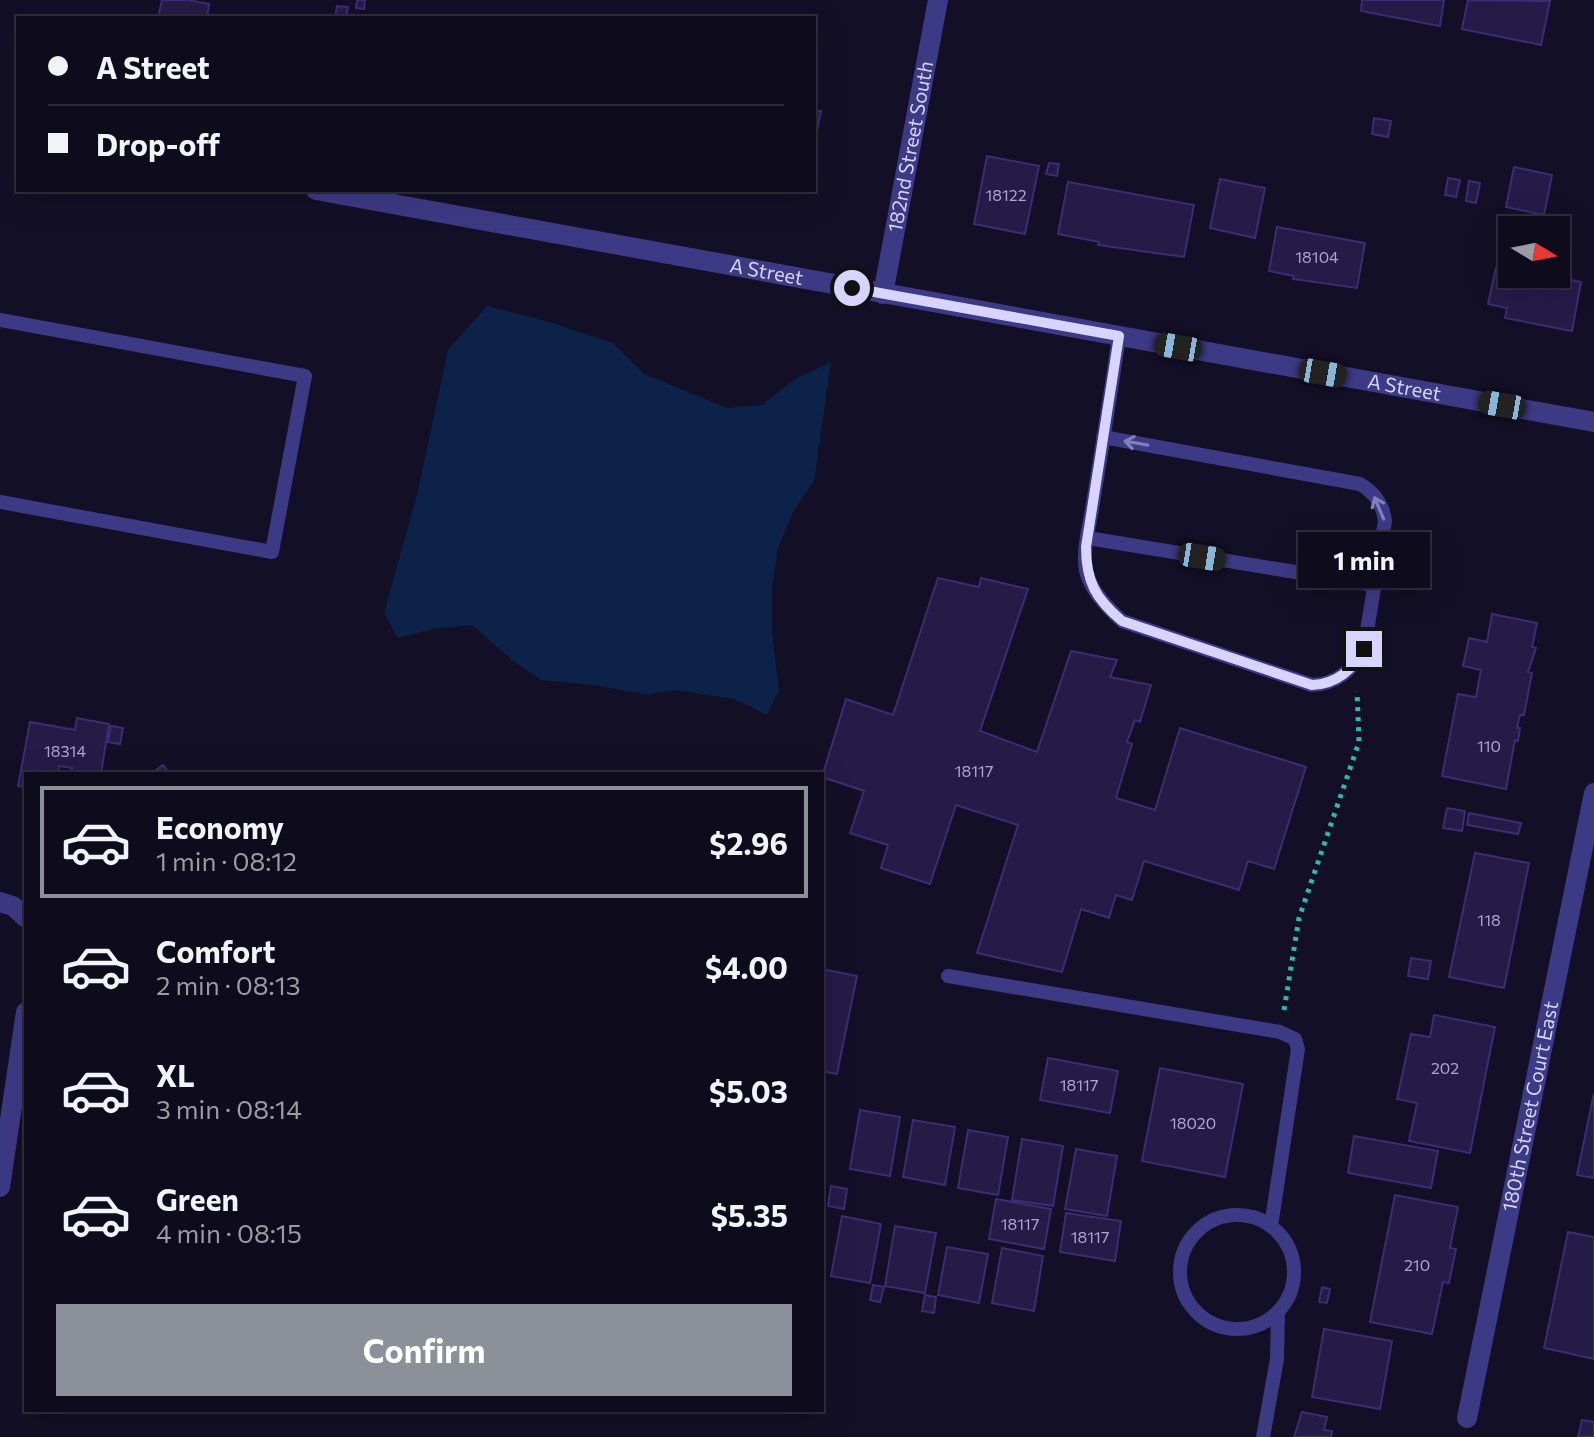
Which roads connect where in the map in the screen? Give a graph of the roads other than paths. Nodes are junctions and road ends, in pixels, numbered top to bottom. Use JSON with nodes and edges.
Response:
{"nodes":[{"id":1,"x":938,"y":0,"type":"edge"},
{"id":2,"x":327,"y":192,"type":"edge"},
{"id":3,"x":883,"y":294,"type":"junction"},
{"id":4,"x":0,"y":320,"type":"edge"},
{"id":5,"x":1119,"y":336,"type":"junction"},
{"id":6,"x":1594,"y":422,"type":"edge"},
{"id":7,"x":1103,"y":437,"type":"junction"},
{"id":8,"x":0,"y":502,"type":"edge"},
{"id":9,"x":1088,"y":538,"type":"junction"},
{"id":10,"x":1374,"y":585,"type":"junction"},
{"id":11,"x":1594,"y":793,"type":"edge"},
{"id":12,"x":0,"y":902,"type":"edge"},
{"id":13,"x":24,"y":916,"type":"edge"},
{"id":14,"x":948,"y":976,"type":"dead end"},
{"id":15,"x":24,"y":1025,"type":"edge"},
{"id":16,"x":0,"y":1187,"type":"edge"},
{"id":17,"x":1271,"y":1226,"type":"junction"},
{"id":18,"x":1278,"y":1312,"type":"junction"},
{"id":19,"x":1467,"y":1418,"type":"dead end"},
{"id":20,"x":1263,"y":1437,"type":"edge"}],
"edges":[{"from":1,"to":3,"type":"street","name":"182nd Street South"},
{"from":2,"to":3,"type":"street","name":"A Street"},
{"from":3,"to":5,"type":"street","name":"A Street"},
{"from":4,"to":8,"type":"lane"},
{"from":5,"to":6,"type":"street","name":"A Street"},
{"from":5,"to":7,"type":"lane"},
{"from":7,"to":9,"type":"lane"},
{"from":10,"to":7,"type":"lane","one_way":true},
{"from":9,"to":10,"type":"lane"},
{"from":9,"to":10,"type":"lane"},
{"from":11,"to":19,"type":"street","name":"180th Street Court East"},
{"from":12,"to":13,"type":"street"},
{"from":14,"to":17,"type":"lane"},
{"from":15,"to":16,"type":"street"},
{"from":17,"to":18,"type":"lane"},
{"from":17,"to":18,"type":"lane"},
{"from":18,"to":20,"type":"lane"}]}
